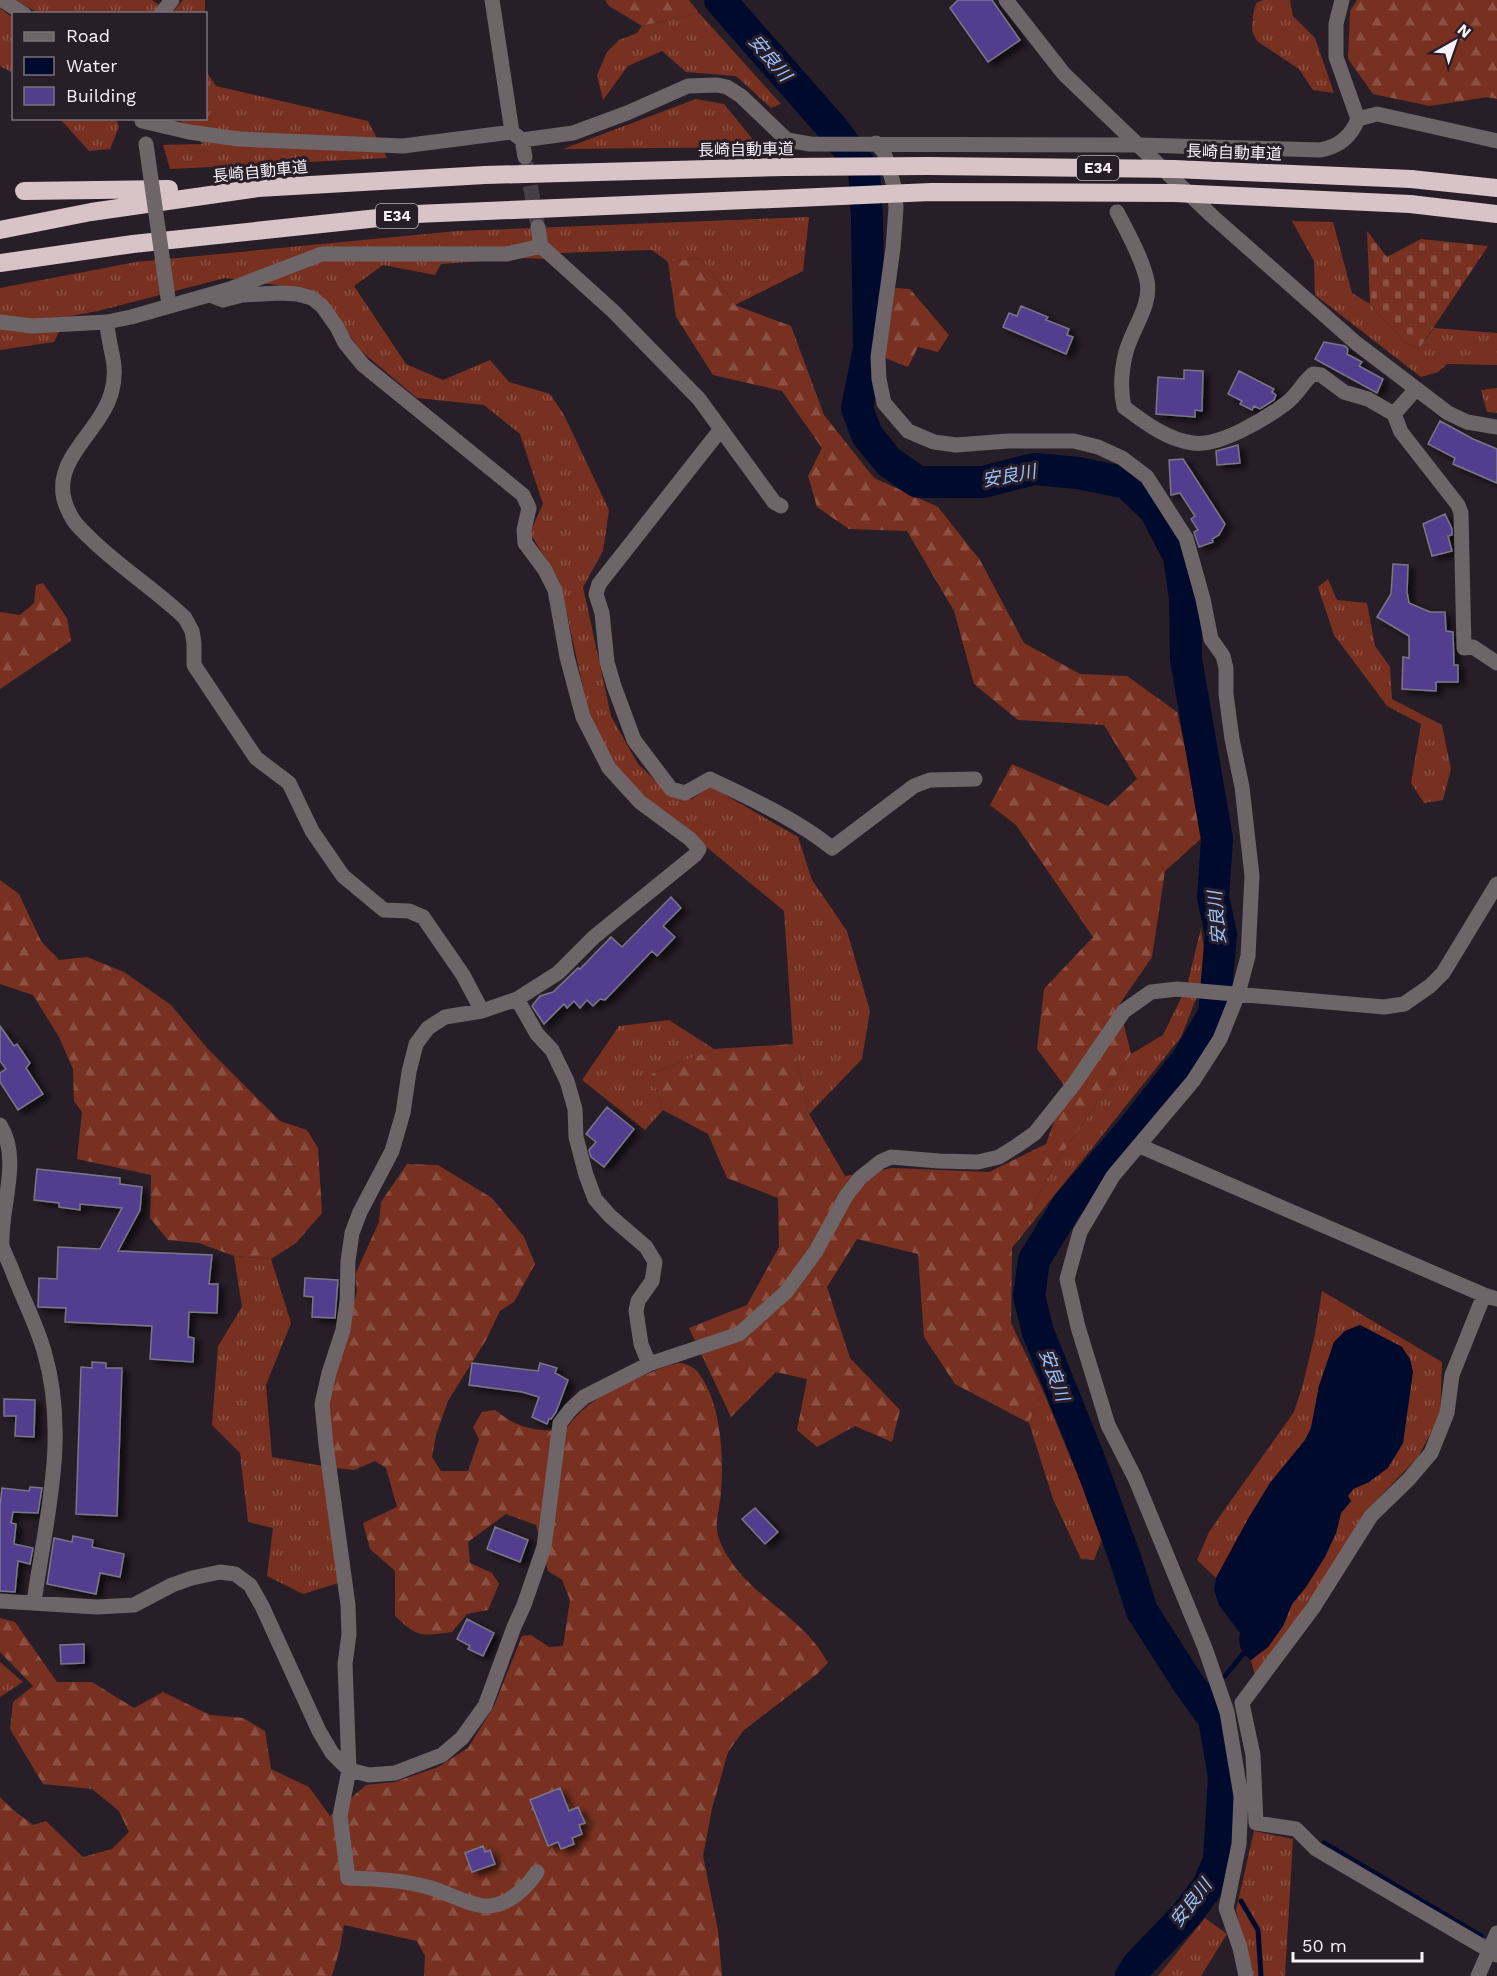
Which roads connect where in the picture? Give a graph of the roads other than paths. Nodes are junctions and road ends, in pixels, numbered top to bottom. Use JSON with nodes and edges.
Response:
{"nodes":[{"id":1,"x":2,"y":0,"type":"edge"},
{"id":2,"x":172,"y":0,"type":"edge"},
{"id":3,"x":492,"y":0,"type":"edge"},
{"id":4,"x":1006,"y":0,"type":"edge"},
{"id":5,"x":1342,"y":0,"type":"edge"},
{"id":6,"x":21,"y":12,"type":"edge"},
{"id":7,"x":163,"y":12,"type":"edge"},
{"id":8,"x":1358,"y":119,"type":"junction"},
{"id":9,"x":142,"y":120,"type":"edge"},
{"id":10,"x":517,"y":136,"type":"junction"},
{"id":11,"x":1497,"y":141,"type":"edge"},
{"id":12,"x":876,"y":143,"type":"junction"},
{"id":13,"x":1139,"y":145,"type":"junction"},
{"id":14,"x":525,"y":157,"type":"tunnel mouth"},
{"id":15,"x":258,"y":188,"type":"junction"},
{"id":16,"x":1497,"y":188,"type":"edge"},
{"id":17,"x":24,"y":191,"type":"dead end"},
{"id":18,"x":1117,"y":212,"type":"dead end"},
{"id":19,"x":1497,"y":214,"type":"edge"},
{"id":20,"x":538,"y":227,"type":"tunnel mouth"},
{"id":21,"x":0,"y":230,"type":"edge"},
{"id":22,"x":541,"y":246,"type":"junction"},
{"id":23,"x":0,"y":263,"type":"edge"},
{"id":24,"x":210,"y":295,"type":"junction"},
{"id":25,"x":167,"y":303,"type":"junction"},
{"id":26,"x":0,"y":322,"type":"edge"},
{"id":27,"x":107,"y":322,"type":"junction"},
{"id":28,"x":1416,"y":389,"type":"junction"},
{"id":29,"x":1394,"y":414,"type":"junction"},
{"id":30,"x":1497,"y":427,"type":"edge"},
{"id":31,"x":721,"y":429,"type":"junction"},
{"id":32,"x":781,"y":506,"type":"dead end"},
{"id":33,"x":1497,"y":663,"type":"edge"},
{"id":34,"x":975,"y":779,"type":"dead end"},
{"id":35,"x":1497,"y":884,"type":"edge"},
{"id":36,"x":1238,"y":994,"type":"junction"},
{"id":37,"x":517,"y":999,"type":"junction"},
{"id":38,"x":482,"y":1011,"type":"junction"},
{"id":39,"x":0,"y":1125,"type":"edge"},
{"id":40,"x":1140,"y":1146,"type":"junction"},
{"id":41,"x":1490,"y":1297,"type":"edge"},
{"id":42,"x":649,"y":1364,"type":"junction"},
{"id":43,"x":0,"y":1601,"type":"edge"},
{"id":44,"x":34,"y":1602,"type":"junction"},
{"id":45,"x":349,"y":1770,"type":"junction"},
{"id":46,"x":537,"y":1872,"type":"dead end"},
{"id":47,"x":1497,"y":1933,"type":"edge"},
{"id":48,"x":1493,"y":1953,"type":"edge"},
{"id":49,"x":1246,"y":1976,"type":"edge"},
{"id":50,"x":1478,"y":1976,"type":"edge"}],
"edges":[{"from":1,"to":6,"type":"street"},
{"from":2,"to":7,"type":"street"},
{"from":3,"to":10,"type":"street"},
{"from":4,"to":13,"type":"street"},
{"from":5,"to":8,"type":"street"},
{"from":8,"to":11,"type":"street"},
{"from":8,"to":13,"type":"street"},
{"from":9,"to":10,"type":"street"},
{"from":9,"to":25,"type":"street","bridge":true},
{"from":10,"to":12,"type":"street"},
{"from":10,"to":14,"type":"street"},
{"from":12,"to":13,"type":"street"},
{"from":12,"to":36,"type":"street"},
{"from":13,"to":28,"type":"street"},
{"from":15,"to":16,"type":"highway","name":"長崎自動車道","number":"E34","bridge":true},
{"from":15,"to":17,"type":"highway"},
{"from":15,"to":21,"type":"highway","name":"長崎自動車道","number":"E34"},
{"from":18,"to":29,"type":"street"},
{"from":19,"to":23,"type":"highway","number":"E34","bridge":true},
{"from":20,"to":22,"type":"street"},
{"from":22,"to":24,"type":"street"},
{"from":22,"to":31,"type":"street"},
{"from":24,"to":25,"type":"street"},
{"from":24,"to":37,"type":"street"},
{"from":25,"to":27,"type":"street"},
{"from":26,"to":27,"type":"street"},
{"from":27,"to":38,"type":"street"},
{"from":28,"to":29,"type":"street"},
{"from":28,"to":30,"type":"street"},
{"from":29,"to":33,"type":"street"},
{"from":31,"to":32,"type":"street"},
{"from":31,"to":34,"type":"street"},
{"from":35,"to":36,"type":"street"},
{"from":36,"to":40,"type":"street"},
{"from":36,"to":42,"type":"street"},
{"from":37,"to":38,"type":"street"},
{"from":37,"to":42,"type":"street"},
{"from":38,"to":45,"type":"street"},
{"from":39,"to":44,"type":"street"},
{"from":40,"to":41,"type":"street"},
{"from":40,"to":49,"type":"street"},
{"from":41,"to":48,"type":"street"},
{"from":42,"to":45,"type":"street"},
{"from":43,"to":44,"type":"street"},
{"from":44,"to":45,"type":"street"},
{"from":45,"to":46,"type":"street"},
{"from":47,"to":48,"type":"street"},
{"from":48,"to":50,"type":"street"}]}
